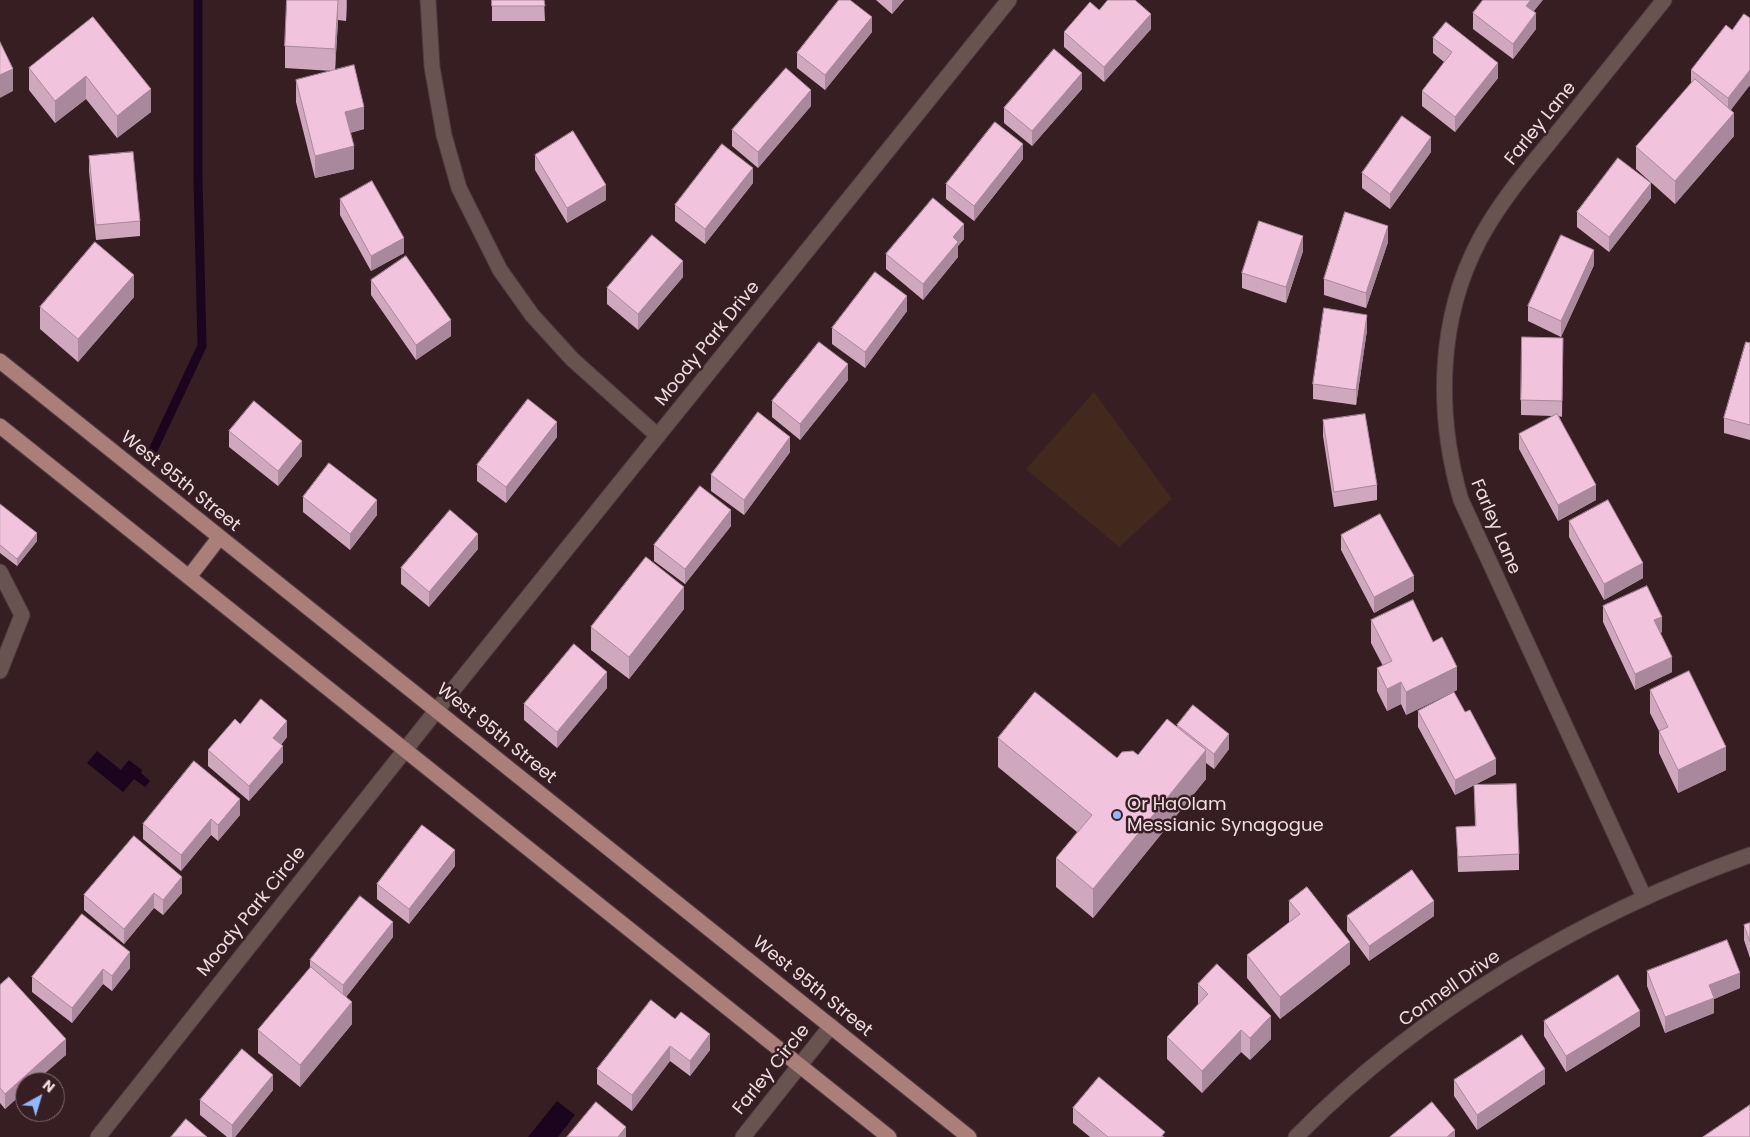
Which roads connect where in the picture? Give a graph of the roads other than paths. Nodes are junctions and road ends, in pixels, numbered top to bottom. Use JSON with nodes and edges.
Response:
{"nodes":[{"id":1,"x":428,"y":0,"type":"edge"},
{"id":2,"x":1010,"y":0,"type":"edge"},
{"id":3,"x":1664,"y":0,"type":"edge"},
{"id":4,"x":0,"y":361,"type":"edge"},
{"id":5,"x":0,"y":426,"type":"edge"},
{"id":6,"x":658,"y":436,"type":"junction"},
{"id":7,"x":220,"y":538,"type":"junction"},
{"id":8,"x":0,"y":572,"type":"edge"},
{"id":9,"x":189,"y":577,"type":"junction"},
{"id":10,"x":0,"y":671,"type":"edge"},
{"id":11,"x":436,"y":711,"type":"junction"},
{"id":12,"x":405,"y":750,"type":"junction"},
{"id":13,"x":1750,"y":855,"type":"edge"},
{"id":14,"x":1644,"y":897,"type":"junction"},
{"id":15,"x":831,"y":1026,"type":"junction"},
{"id":16,"x":800,"y":1066,"type":"junction"},
{"id":17,"x":98,"y":1137,"type":"edge"},
{"id":18,"x":743,"y":1137,"type":"edge"},
{"id":19,"x":889,"y":1137,"type":"edge"},
{"id":20,"x":969,"y":1137,"type":"edge"},
{"id":21,"x":1296,"y":1137,"type":"edge"}],
"edges":[{"from":1,"to":6,"type":"street"},
{"from":2,"to":6,"type":"street","name":"Moody Park Drive"},
{"from":3,"to":14,"type":"street","name":"Farley Lane"},
{"from":4,"to":7,"type":"main road","name":"West 95th Street"},
{"from":5,"to":9,"type":"main road"},
{"from":6,"to":11,"type":"street","name":"Moody Park Drive"},
{"from":7,"to":9,"type":"main road"},
{"from":7,"to":11,"type":"main road","name":"West 95th Street"},
{"from":8,"to":10,"type":"street"},
{"from":9,"to":12,"type":"main road"},
{"from":11,"to":12,"type":"street","name":"Moody Park Circle"},
{"from":11,"to":15,"type":"main road","name":"West 95th Street"},
{"from":12,"to":16,"type":"main road"},
{"from":12,"to":17,"type":"street","name":"Moody Park Circle"},
{"from":13,"to":14,"type":"street","name":"Connell Drive"},
{"from":14,"to":21,"type":"street","name":"Connell Drive"},
{"from":15,"to":16,"type":"street","name":"Farley Circle"},
{"from":15,"to":20,"type":"main road","name":"West 95th Street"},
{"from":16,"to":18,"type":"street","name":"Farley Circle"},
{"from":16,"to":19,"type":"main road"}]}
